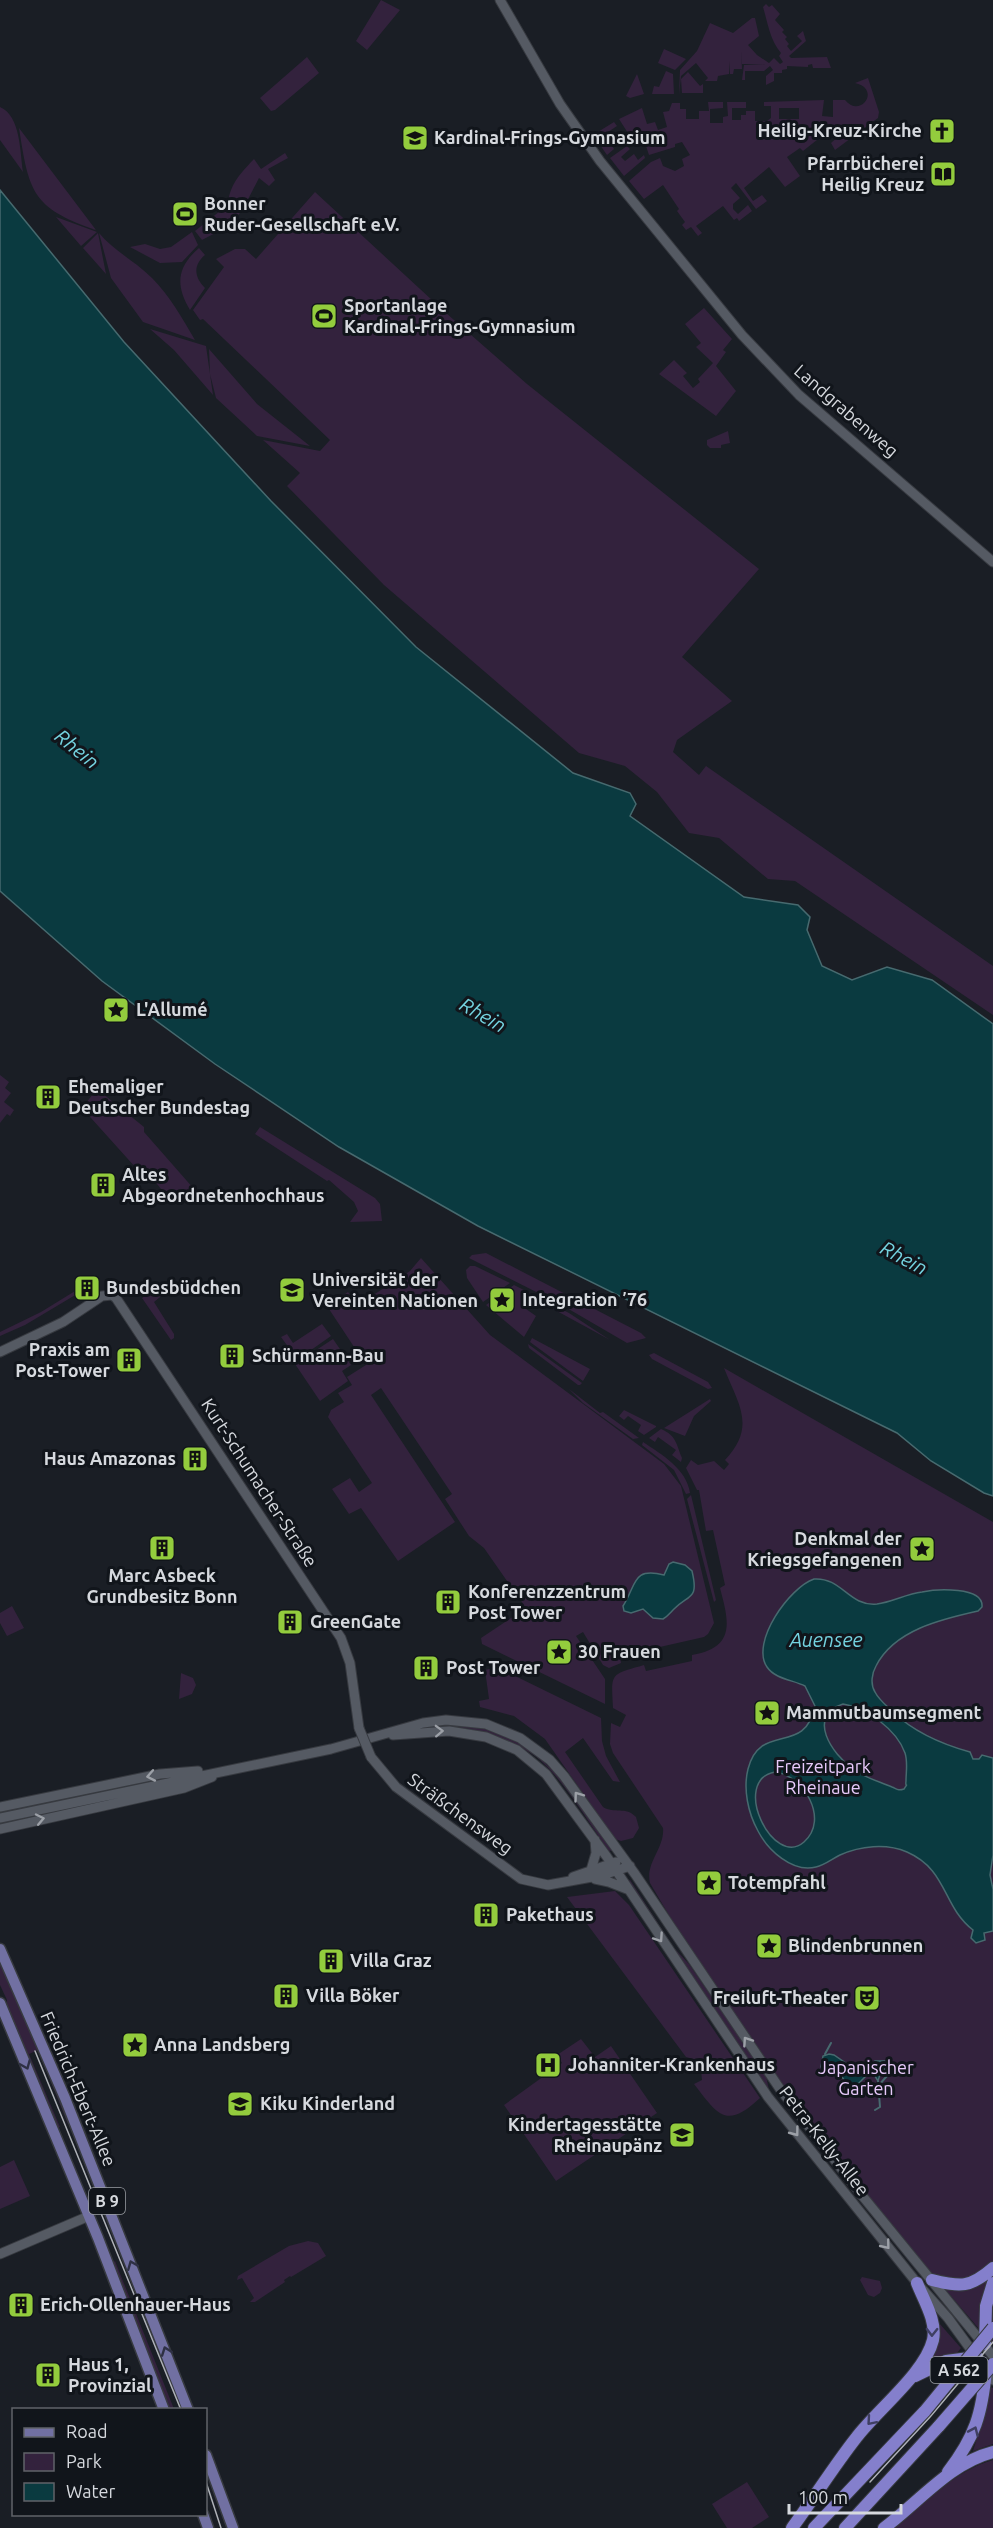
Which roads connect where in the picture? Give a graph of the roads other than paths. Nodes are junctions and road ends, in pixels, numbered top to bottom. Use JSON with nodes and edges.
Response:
{"nodes":[{"id":1,"x":500,"y":0,"type":"edge"},
{"id":2,"x":993,"y":562,"type":"edge"},
{"id":3,"x":0,"y":1352,"type":"edge"},
{"id":4,"x":354,"y":1703,"type":"joint"},
{"id":5,"x":381,"y":1736,"type":"junction"},
{"id":6,"x":231,"y":1770,"type":"junction"},
{"id":7,"x":0,"y":1807,"type":"edge"},
{"id":8,"x":0,"y":1818,"type":"edge"},
{"id":9,"x":0,"y":1829,"type":"edge"},
{"id":10,"x":595,"y":1840,"type":"junction"},
{"id":11,"x":627,"y":1863,"type":"junction"},
{"id":12,"x":614,"y":1868,"type":"junction"},
{"id":13,"x":591,"y":1870,"type":"junction"},
{"id":14,"x":585,"y":1879,"type":"junction"},
{"id":15,"x":560,"y":1883,"type":"junction"},
{"id":16,"x":627,"y":1889,"type":"junction"},
{"id":17,"x":0,"y":1949,"type":"edge"},
{"id":18,"x":0,"y":2003,"type":"edge"},
{"id":19,"x":89,"y":2216,"type":"junction"},
{"id":20,"x":0,"y":2254,"type":"edge"},
{"id":21,"x":993,"y":2268,"type":"edge"},
{"id":22,"x":932,"y":2280,"type":"junction"},
{"id":23,"x":917,"y":2283,"type":"junction"},
{"id":24,"x":993,"y":2283,"type":"edge"},
{"id":25,"x":993,"y":2328,"type":"edge"},
{"id":26,"x":988,"y":2361,"type":"edge"},
{"id":27,"x":911,"y":2378,"type":"junction"},
{"id":28,"x":164,"y":2408,"type":"edge"},
{"id":29,"x":188,"y":2408,"type":"edge"},
{"id":30,"x":993,"y":2452,"type":"edge"},
{"id":31,"x":207,"y":2459,"type":"edge"},
{"id":32,"x":941,"y":2480,"type":"junction"},
{"id":33,"x":233,"y":2528,"type":"edge"},
{"id":34,"x":792,"y":2528,"type":"edge"},
{"id":35,"x":814,"y":2528,"type":"edge"},
{"id":36,"x":845,"y":2528,"type":"edge"},
{"id":37,"x":884,"y":2528,"type":"edge"}],
"edges":[{"from":1,"to":2,"type":"main road","name":"Landgrabenweg"},
{"from":3,"to":4,"type":"main road","name":"Kurt-Schumacher-Straße"},
{"from":4,"to":15,"type":"main road","name":"Sträßchensweg","bridge":true},
{"from":5,"to":6,"type":"main road"},
{"from":5,"to":10,"type":"main road","name":"Petra-Kelly-Allee","one_way":true},
{"from":11,"to":5,"type":"main road","name":"Petra-Kelly-Allee","one_way":true},
{"from":6,"to":7,"type":"main road","one_way":true},
{"from":6,"to":8,"type":"main road"},
{"from":9,"to":6,"type":"main road","one_way":true},
{"from":10,"to":12,"type":"main road","name":"Petra-Kelly-Allee"},
{"from":10,"to":13,"type":"main road"},
{"from":11,"to":12,"type":"main road"},
{"from":22,"to":11,"type":"main road","name":"Petra-Kelly-Allee","one_way":true},
{"from":12,"to":13,"type":"main road","name":"Sträßchensweg"},
{"from":12,"to":14,"type":"main road","name":"Sträßchensweg"},
{"from":12,"to":16,"type":"main road","name":"Petra-Kelly-Allee"},
{"from":13,"to":15,"type":"main road","name":"Sträßchensweg"},
{"from":14,"to":15,"type":"main road","name":"Sträßchensweg"},
{"from":14,"to":16,"type":"main road"},
{"from":16,"to":23,"type":"main road","name":"Petra-Kelly-Allee","one_way":true},
{"from":29,"to":17,"type":"main road","name":"Friedrich-Ebert-Allee","number":"B 9","one_way":true},
{"from":18,"to":19,"type":"main road","number":"B 9","one_way":true},
{"from":19,"to":20,"type":"main road"},
{"from":19,"to":28,"type":"main road","number":"B 9"},
{"from":21,"to":22,"type":"highway"},
{"from":22,"to":26,"type":"main road","name":"Petra-Kelly-Allee"},
{"from":23,"to":26,"type":"main road","name":"Petra-Kelly-Allee"},
{"from":23,"to":27,"type":"highway","one_way":true},
{"from":24,"to":26,"type":"highway"},
{"from":25,"to":35,"type":"highway","number":"A 562","bridge":true},
{"from":26,"to":27,"type":"highway"},
{"from":32,"to":26,"type":"highway","one_way":true},
{"from":26,"to":36,"type":"highway","number":"A 562","bridge":true},
{"from":27,"to":34,"type":"highway","one_way":true},
{"from":30,"to":32,"type":"highway"},
{"from":31,"to":33,"type":"main road"},
{"from":32,"to":37,"type":"highway"}]}
